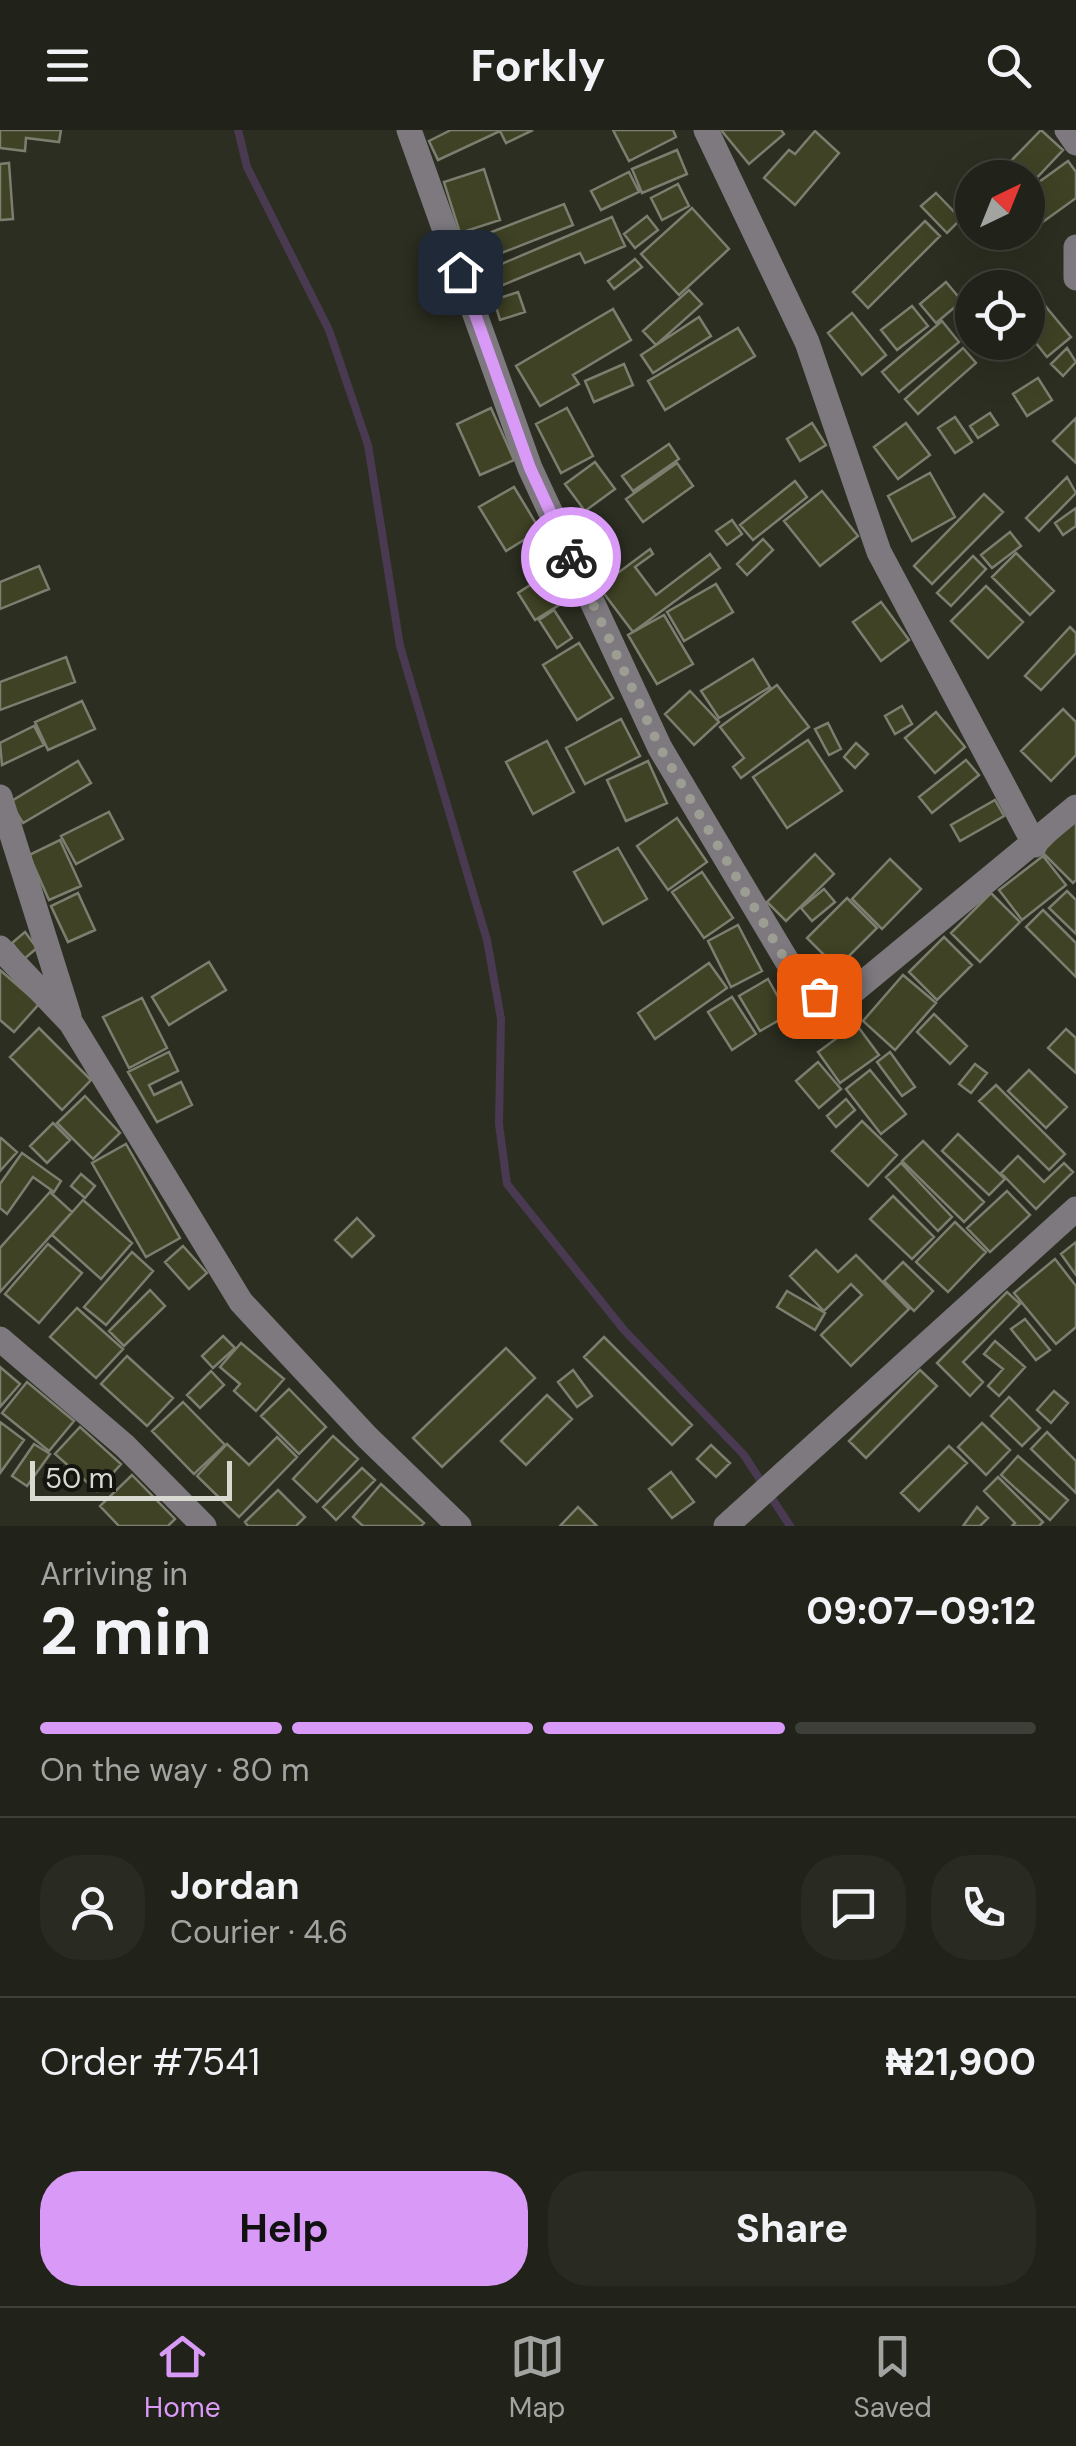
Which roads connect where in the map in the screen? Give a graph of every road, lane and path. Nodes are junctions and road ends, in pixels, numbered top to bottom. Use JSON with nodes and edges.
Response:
{"nodes":[{"id":1,"x":409,"y":130,"type":"edge"},
{"id":2,"x":706,"y":130,"type":"edge"},
{"id":3,"x":1068,"y":130,"type":"edge"},
{"id":4,"x":1076,"y":143,"type":"edge"},
{"id":5,"x":1076,"y":247,"type":"edge"},
{"id":6,"x":1076,"y":278,"type":"edge"},
{"id":7,"x":0,"y":797,"type":"edge"},
{"id":8,"x":1076,"y":807,"type":"edge"},
{"id":9,"x":1035,"y":844,"type":"junction"},
{"id":10,"x":0,"y":948,"type":"edge"},
{"id":11,"x":71,"y":1023,"type":"junction"},
{"id":12,"x":1076,"y":1209,"type":"edge"},
{"id":13,"x":0,"y":1339,"type":"edge"},
{"id":14,"x":730,"y":1522,"type":"edge"},
{"id":15,"x":204,"y":1526,"type":"edge"},
{"id":16,"x":459,"y":1526,"type":"edge"}],
"edges":[{"from":1,"to":9,"type":"street"},
{"from":2,"to":9,"type":"street"},
{"from":3,"to":4,"type":"street"},
{"from":5,"to":6,"type":"street"},
{"from":7,"to":11,"type":"street"},
{"from":8,"to":9,"type":"street"},
{"from":10,"to":11,"type":"street"},
{"from":11,"to":16,"type":"street"},
{"from":12,"to":14,"type":"street"},
{"from":13,"to":15,"type":"street"}]}
